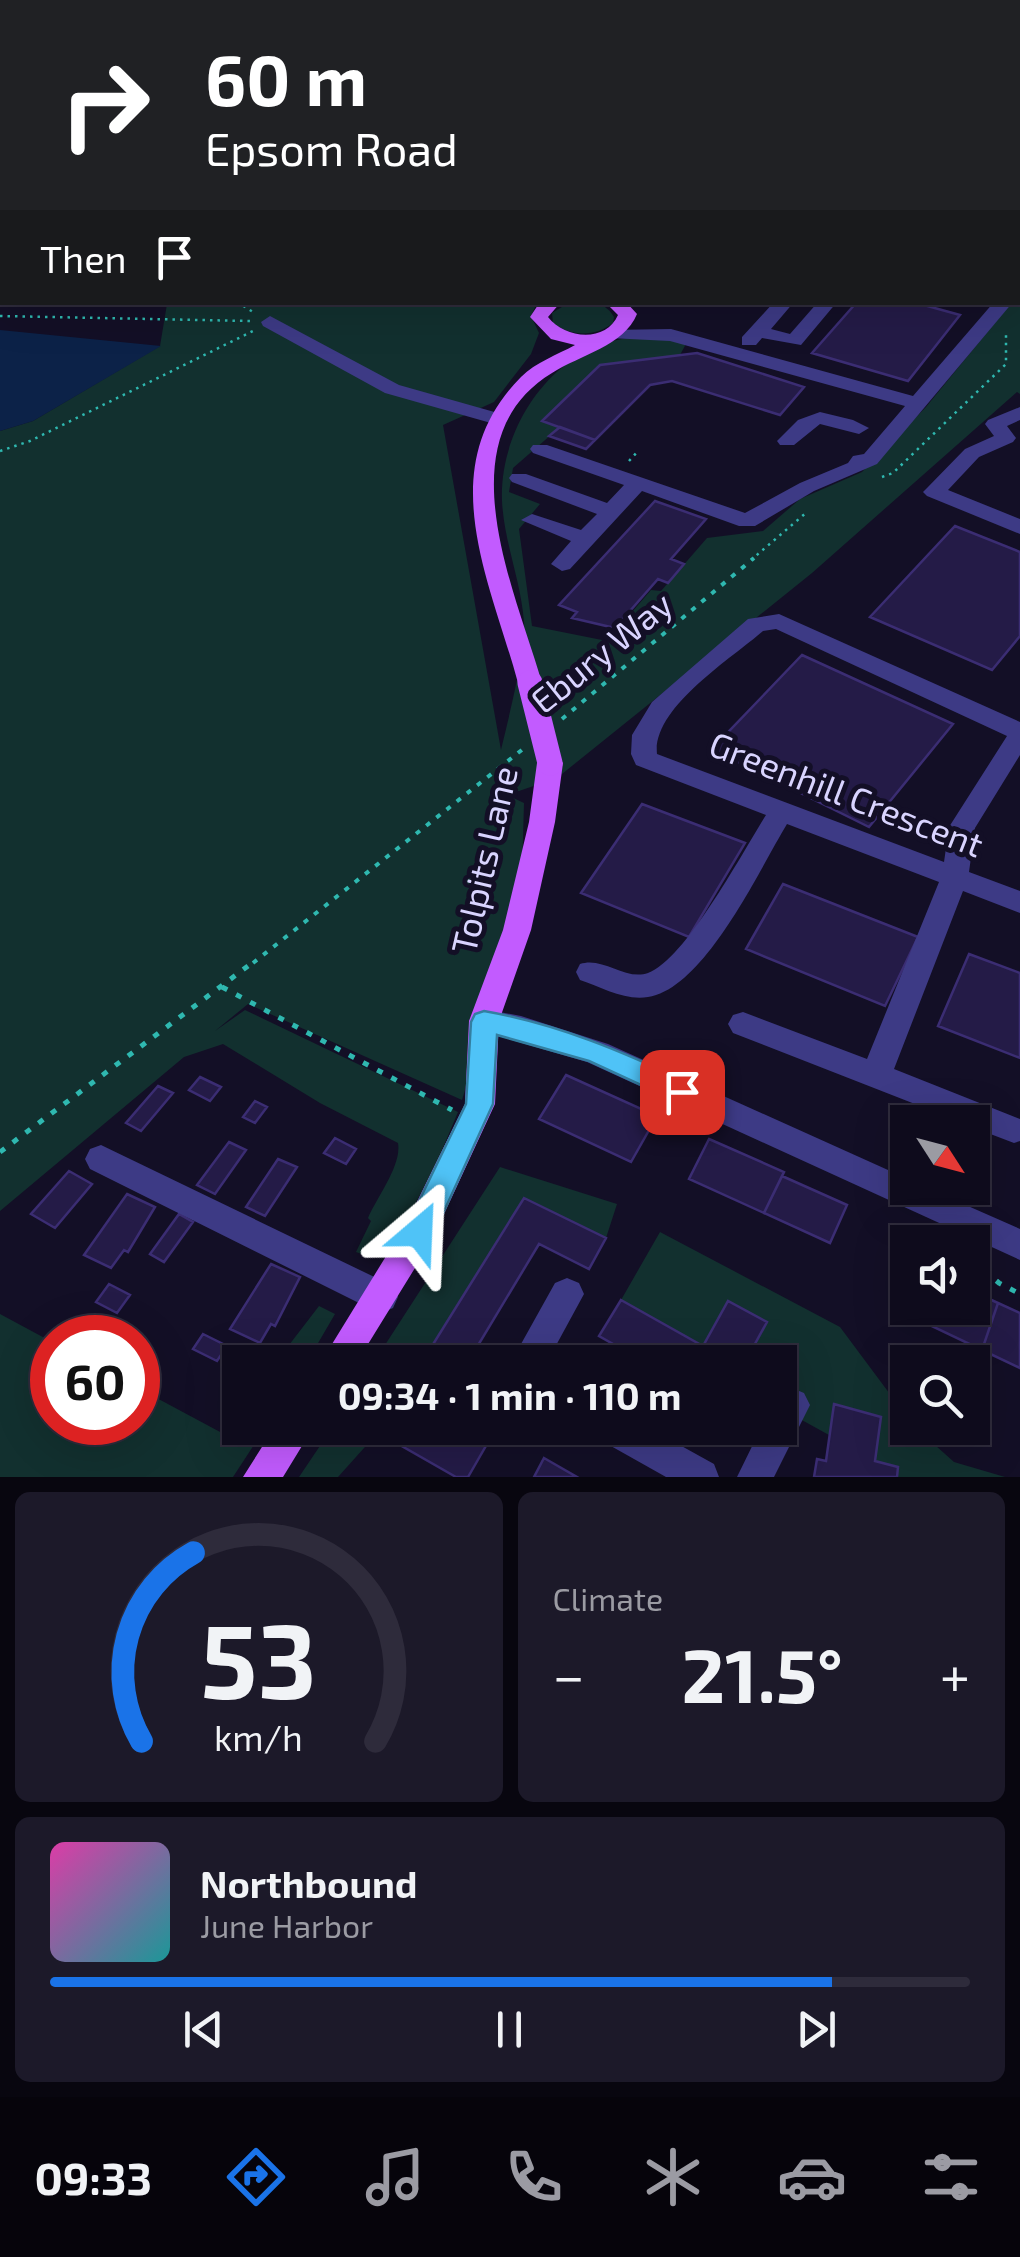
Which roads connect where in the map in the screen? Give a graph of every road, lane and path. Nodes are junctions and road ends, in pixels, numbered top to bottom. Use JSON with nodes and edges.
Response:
{"nodes":[{"id":1,"x":548,"y":305,"type":"edge"},
{"id":2,"x":825,"y":305,"type":"edge"},
{"id":3,"x":782,"y":306,"type":"edge"},
{"id":4,"x":621,"y":308,"type":"edge"},
{"id":5,"x":1005,"y":312,"type":"edge"},
{"id":6,"x":0,"y":316,"type":"edge"},
{"id":7,"x":270,"y":322,"type":"junction"},
{"id":8,"x":548,"y":330,"type":"junction"},
{"id":9,"x":758,"y":331,"type":"junction"},
{"id":10,"x":616,"y":334,"type":"junction"},
{"id":11,"x":671,"y":335,"type":"junction"},
{"id":12,"x":595,"y":340,"type":"junction"},
{"id":13,"x":739,"y":352,"type":"junction"},
{"id":14,"x":532,"y":377,"type":"junction"},
{"id":15,"x":919,"y":404,"type":"junction"},
{"id":16,"x":1020,"y":413,"type":"edge"},
{"id":17,"x":498,"y":418,"type":"junction"},
{"id":18,"x":859,"y":428,"type":"dead end"},
{"id":19,"x":786,"y":441,"type":"dead end"},
{"id":20,"x":1020,"y":442,"type":"edge"},
{"id":21,"x":540,"y":449,"type":"dead end"},
{"id":22,"x":0,"y":451,"type":"edge"},
{"id":23,"x":959,"y":467,"type":"junction"},
{"id":24,"x":519,"y":478,"type":"dead end"},
{"id":25,"x":876,"y":479,"type":"dead end"},
{"id":26,"x":638,"y":483,"type":"junction"},
{"id":27,"x":807,"y":511,"type":"dead end"},
{"id":28,"x":611,"y":512,"type":"junction"},
{"id":29,"x":1014,"y":518,"type":"edge"},
{"id":30,"x":532,"y":520,"type":"dead end"},
{"id":31,"x":586,"y":539,"type":"junction"},
{"id":32,"x":562,"y":564,"type":"dead end"},
{"id":33,"x":551,"y":728,"type":"dead end"},
{"id":34,"x":1020,"y":733,"type":"edge"},
{"id":35,"x":542,"y":751,"type":"junction"},
{"id":36,"x":781,"y":812,"type":"junction"},
{"id":37,"x":955,"y":877,"type":"junction"},
{"id":38,"x":1020,"y":902,"type":"edge"},
{"id":39,"x":590,"y":972,"type":"dead end"},
{"id":40,"x":222,"y":987,"type":"junction"},
{"id":41,"x":484,"y":1022,"type":"junction"},
{"id":42,"x":744,"y":1024,"type":"dead end"},
{"id":43,"x":876,"y":1075,"type":"junction"},
{"id":44,"x":456,"y":1112,"type":"dead end"},
{"id":45,"x":1014,"y":1130,"type":"dead end"},
{"id":46,"x":0,"y":1152,"type":"edge"},
{"id":47,"x":101,"y":1159,"type":"dead end"},
{"id":48,"x":1020,"y":1245,"type":"edge"},
{"id":49,"x":990,"y":1276,"type":"edge"},
{"id":50,"x":567,"y":1294,"type":"dead end"},
{"id":51,"x":1020,"y":1294,"type":"edge"},
{"id":52,"x":381,"y":1297,"type":"junction"},
{"id":53,"x":349,"y":1345,"type":"edge"},
{"id":54,"x":538,"y":1345,"type":"edge"},
{"id":55,"x":283,"y":1445,"type":"edge"},
{"id":56,"x":644,"y":1445,"type":"edge"},
{"id":57,"x":771,"y":1445,"type":"edge"},
{"id":58,"x":261,"y":1477,"type":"edge"},
{"id":59,"x":700,"y":1477,"type":"edge"},
{"id":60,"x":755,"y":1477,"type":"edge"}],
"edges":[{"from":1,"to":8,"type":"main road","name":"Tolpits Lane"},
{"from":2,"to":9,"type":"street"},
{"from":3,"to":9,"type":"street"},
{"from":4,"to":10,"type":"main road"},
{"from":4,"to":11,"type":"street"},
{"from":5,"to":15,"type":"street"},
{"from":5,"to":25,"type":"path"},
{"from":6,"to":7,"type":"path"},
{"from":7,"to":17,"type":"street"},
{"from":7,"to":22,"type":"path"},
{"from":8,"to":12,"type":"main road","name":"Tolpits Lane"},
{"from":8,"to":14,"type":"main road","name":"Tolpits Lane"},
{"from":9,"to":13,"type":"street"},
{"from":10,"to":11,"type":"street"},
{"from":10,"to":12,"type":"main road","name":"Tolpits Lane"},
{"from":11,"to":13,"type":"street"},
{"from":12,"to":14,"type":"main road","name":"Tolpits Lane"},
{"from":13,"to":15,"type":"street"},
{"from":14,"to":17,"type":"main road","name":"Tolpits Lane"},
{"from":15,"to":26,"type":"street"},
{"from":16,"to":23,"type":"street"},
{"from":17,"to":35,"type":"main road","name":"Tolpits Lane","bridge":true},
{"from":18,"to":19,"type":"street"},
{"from":20,"to":23,"type":"street"},
{"from":21,"to":26,"type":"street"},
{"from":23,"to":29,"type":"street"},
{"from":24,"to":28,"type":"street"},
{"from":26,"to":28,"type":"street"},
{"from":27,"to":33,"type":"path","name":"Ebury Way"},
{"from":28,"to":31,"type":"street"},
{"from":30,"to":31,"type":"street"},
{"from":31,"to":32,"type":"street"},
{"from":34,"to":36,"type":"street","name":"Greenhill Crescent"},
{"from":34,"to":37,"type":"street"},
{"from":35,"to":40,"type":"path","name":"Ebury Way"},
{"from":35,"to":41,"type":"main road","name":"Tolpits Lane"},
{"from":36,"to":37,"type":"street","name":"Greenhill Crescent"},
{"from":36,"to":39,"type":"street"},
{"from":37,"to":38,"type":"street","name":"Greenhill Crescent"},
{"from":37,"to":43,"type":"street"},
{"from":40,"to":44,"type":"path"},
{"from":40,"to":46,"type":"path","name":"Ebury Way"},
{"from":41,"to":48,"type":"street"},
{"from":41,"to":52,"type":"main road","name":"Tolpits Lane"},
{"from":42,"to":43,"type":"street"},
{"from":43,"to":45,"type":"street"},
{"from":47,"to":52,"type":"street"},
{"from":49,"to":51,"type":"path"},
{"from":50,"to":54,"type":"street"},
{"from":52,"to":53,"type":"main road","name":"Tolpits Lane"},
{"from":55,"to":58,"type":"main road"},
{"from":56,"to":59,"type":"street"},
{"from":57,"to":60,"type":"street"}]}
